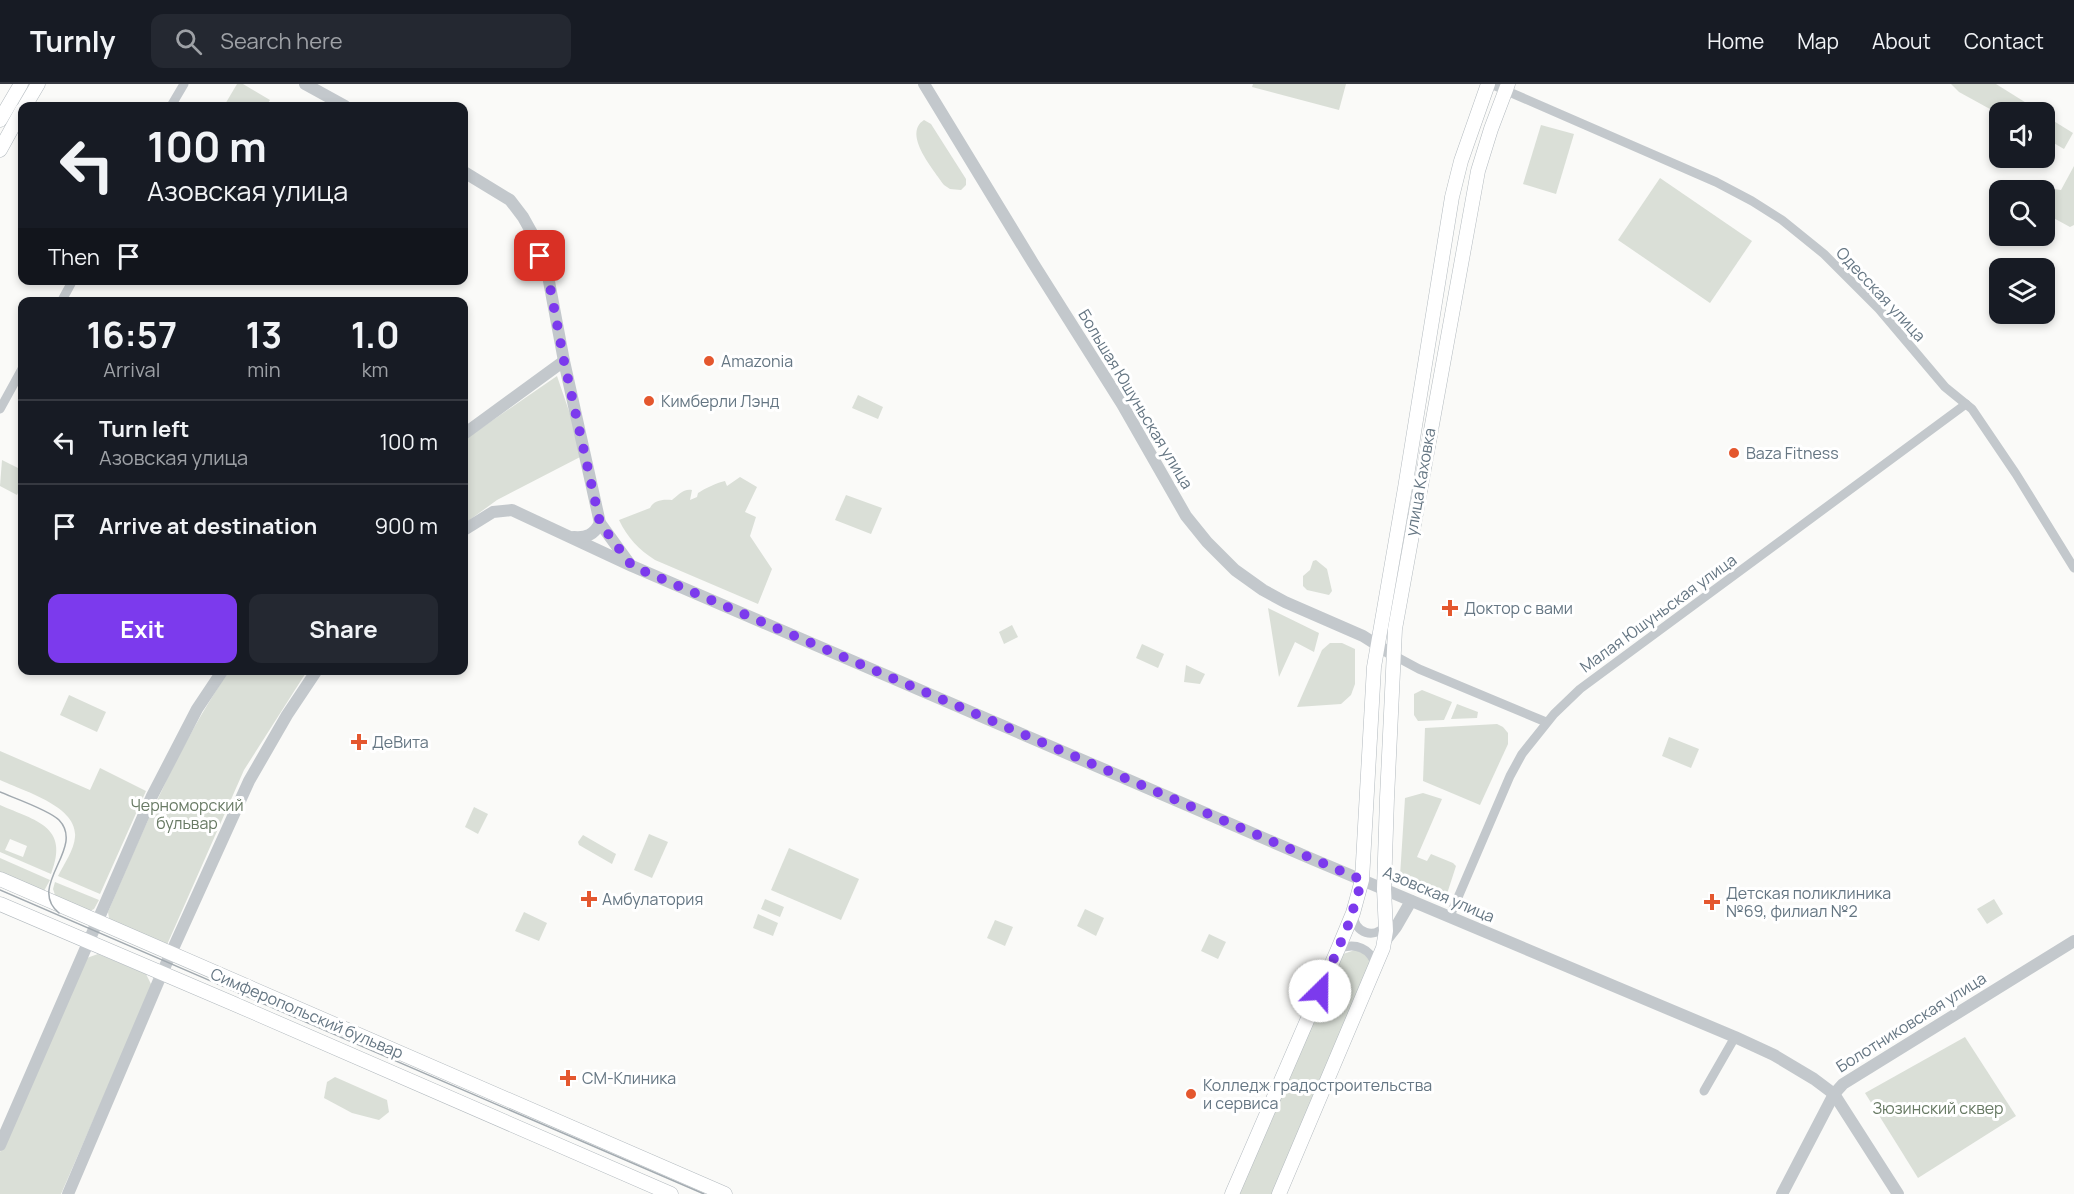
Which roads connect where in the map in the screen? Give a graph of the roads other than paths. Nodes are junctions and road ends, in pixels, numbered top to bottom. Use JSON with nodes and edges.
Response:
{"nodes":[{"id":1,"x":21,"y":84,"type":"edge"},
{"id":2,"x":38,"y":84,"type":"edge"},
{"id":3,"x":184,"y":84,"type":"edge"},
{"id":4,"x":305,"y":84,"type":"edge"},
{"id":5,"x":924,"y":84,"type":"edge"},
{"id":6,"x":1490,"y":84,"type":"edge"},
{"id":7,"x":1507,"y":87,"type":"edge"},
{"id":8,"x":27,"y":102,"type":"edge"},
{"id":9,"x":173,"y":102,"type":"edge"},
{"id":10,"x":338,"y":102,"type":"edge"},
{"id":11,"x":18,"y":117,"type":"edge"},
{"id":12,"x":0,"y":120,"type":"edge"},
{"id":13,"x":0,"y":150,"type":"edge"},
{"id":14,"x":468,"y":174,"type":"edge"},
{"id":15,"x":564,"y":361,"type":"junction"},
{"id":16,"x":18,"y":376,"type":"edge"},
{"id":17,"x":1966,"y":404,"type":"junction"},
{"id":18,"x":0,"y":409,"type":"edge"},
{"id":19,"x":468,"y":431,"type":"edge"},
{"id":20,"x":600,"y":523,"type":"junction"},
{"id":21,"x":468,"y":528,"type":"edge"},
{"id":22,"x":573,"y":537,"type":"junction"},
{"id":23,"x":632,"y":566,"type":"junction"},
{"id":24,"x":2074,"y":568,"type":"edge"},
{"id":25,"x":1377,"y":645,"type":"junction"},
{"id":26,"x":1393,"y":655,"type":"junction"},
{"id":27,"x":220,"y":675,"type":"edge"},
{"id":28,"x":314,"y":675,"type":"edge"},
{"id":29,"x":1546,"y":722,"type":"junction"},
{"id":30,"x":0,"y":879,"type":"edge"},
{"id":31,"x":1362,"y":880,"type":"junction"},
{"id":32,"x":1384,"y":889,"type":"junction"},
{"id":33,"x":1412,"y":901,"type":"junction"},
{"id":34,"x":0,"y":904,"type":"edge"},
{"id":35,"x":1353,"y":913,"type":"junction"},
{"id":36,"x":1450,"y":916,"type":"junction"},
{"id":37,"x":99,"y":922,"type":"junction"},
{"id":38,"x":1386,"y":925,"type":"junction"},
{"id":39,"x":1385,"y":941,"type":"junction"},
{"id":40,"x":2074,"y":941,"type":"edge"},
{"id":41,"x":90,"y":943,"type":"junction"},
{"id":42,"x":1338,"y":950,"type":"junction"},
{"id":43,"x":171,"y":953,"type":"junction"},
{"id":44,"x":1376,"y":966,"type":"junction"},
{"id":45,"x":162,"y":973,"type":"junction"},
{"id":46,"x":1735,"y":1037,"type":"junction"},
{"id":47,"x":1704,"y":1091,"type":"dead end"},
{"id":48,"x":1834,"y":1094,"type":"junction"},
{"id":49,"x":0,"y":1145,"type":"edge"},
{"id":50,"x":615,"y":1145,"type":"junction"},
{"id":51,"x":605,"y":1166,"type":"junction"},
{"id":52,"x":68,"y":1194,"type":"edge"},
{"id":53,"x":671,"y":1194,"type":"edge"},
{"id":54,"x":725,"y":1194,"type":"edge"},
{"id":55,"x":1232,"y":1194,"type":"edge"},
{"id":56,"x":1279,"y":1194,"type":"edge"},
{"id":57,"x":1782,"y":1194,"type":"edge"},
{"id":58,"x":1898,"y":1194,"type":"edge"}],
"edges":[{"from":1,"to":12,"type":"main road"},
{"from":2,"to":8,"type":"main road"},
{"from":3,"to":9,"type":"street"},
{"from":4,"to":10,"type":"street"},
{"from":5,"to":25,"type":"street","name":"Большая Юшуньская улица"},
{"from":6,"to":7,"type":"street","name":"Одесская улица"},
{"from":6,"to":25,"type":"main road","name":"улица Каховка"},
{"from":7,"to":17,"type":"street","name":"Одесская улица"},
{"from":7,"to":26,"type":"main road","name":"улица Каховка"},
{"from":11,"to":13,"type":"main road"},
{"from":14,"to":15,"type":"street"},
{"from":15,"to":19,"type":"street"},
{"from":15,"to":20,"type":"street"},
{"from":16,"to":18,"type":"street"},
{"from":17,"to":24,"type":"street","name":"Одесская улица"},
{"from":17,"to":29,"type":"street","name":"Малая Юшуньская улица"},
{"from":20,"to":22,"type":"street"},
{"from":20,"to":23,"type":"street"},
{"from":21,"to":22,"type":"street"},
{"from":22,"to":23,"type":"street"},
{"from":23,"to":31,"type":"street","name":"Азовская улица"},
{"from":25,"to":26,"type":"street","name":"Большая Юшуньская улица"},
{"from":25,"to":31,"type":"main road","name":"улица Каховка"},
{"from":26,"to":29,"type":"street"},
{"from":26,"to":32,"type":"main road","name":"улица Каховка"},
{"from":27,"to":37,"type":"street"},
{"from":28,"to":43,"type":"street"},
{"from":29,"to":36,"type":"street","name":"Малая Юшуньская улица"},
{"from":30,"to":37,"type":"main road","name":"Симферопольский бульвар"},
{"from":31,"to":32,"type":"street","name":"Азовская улица"},
{"from":31,"to":35,"type":"main road","name":"улица Каховка"},
{"from":32,"to":33,"type":"street","name":"Азовская улица"},
{"from":32,"to":38,"type":"main road","name":"улица Каховка"},
{"from":33,"to":36,"type":"street","name":"Азовская улица"},
{"from":33,"to":39,"type":"street"},
{"from":34,"to":41,"type":"main road","name":"Симферопольский бульвар"},
{"from":35,"to":38,"type":"street"},
{"from":35,"to":42,"type":"main road","name":"улица Каховка"},
{"from":36,"to":46,"type":"street","name":"Азовская улица"},
{"from":37,"to":41,"type":"street"},
{"from":37,"to":43,"type":"main road","name":"Симферопольский бульвар"},
{"from":38,"to":39,"type":"main road","name":"улица Каховка"},
{"from":39,"to":44,"type":"main road","name":"улица Каховка"},
{"from":40,"to":48,"type":"street","name":"Болотниковская улица"},
{"from":41,"to":45,"type":"main road","name":"Симферопольский бульвар"},
{"from":41,"to":49,"type":"street"},
{"from":42,"to":44,"type":"street"},
{"from":42,"to":55,"type":"main road","name":"улица Каховка"},
{"from":43,"to":45,"type":"street"},
{"from":43,"to":50,"type":"main road","name":"Симферопольский бульвар"},
{"from":44,"to":56,"type":"main road","name":"улица Каховка"},
{"from":45,"to":51,"type":"main road","name":"Симферопольский бульвар"},
{"from":45,"to":52,"type":"street"},
{"from":46,"to":47,"type":"street"},
{"from":46,"to":48,"type":"street","name":"Азовская улица"},
{"from":48,"to":57,"type":"street","name":"Болотниковская улица"},
{"from":48,"to":58,"type":"street","name":"Азовская улица"},
{"from":50,"to":51,"type":"main road"},
{"from":50,"to":54,"type":"main road","name":"Симферопольский бульвар"},
{"from":51,"to":53,"type":"main road","name":"Симферопольский бульвар"}]}
